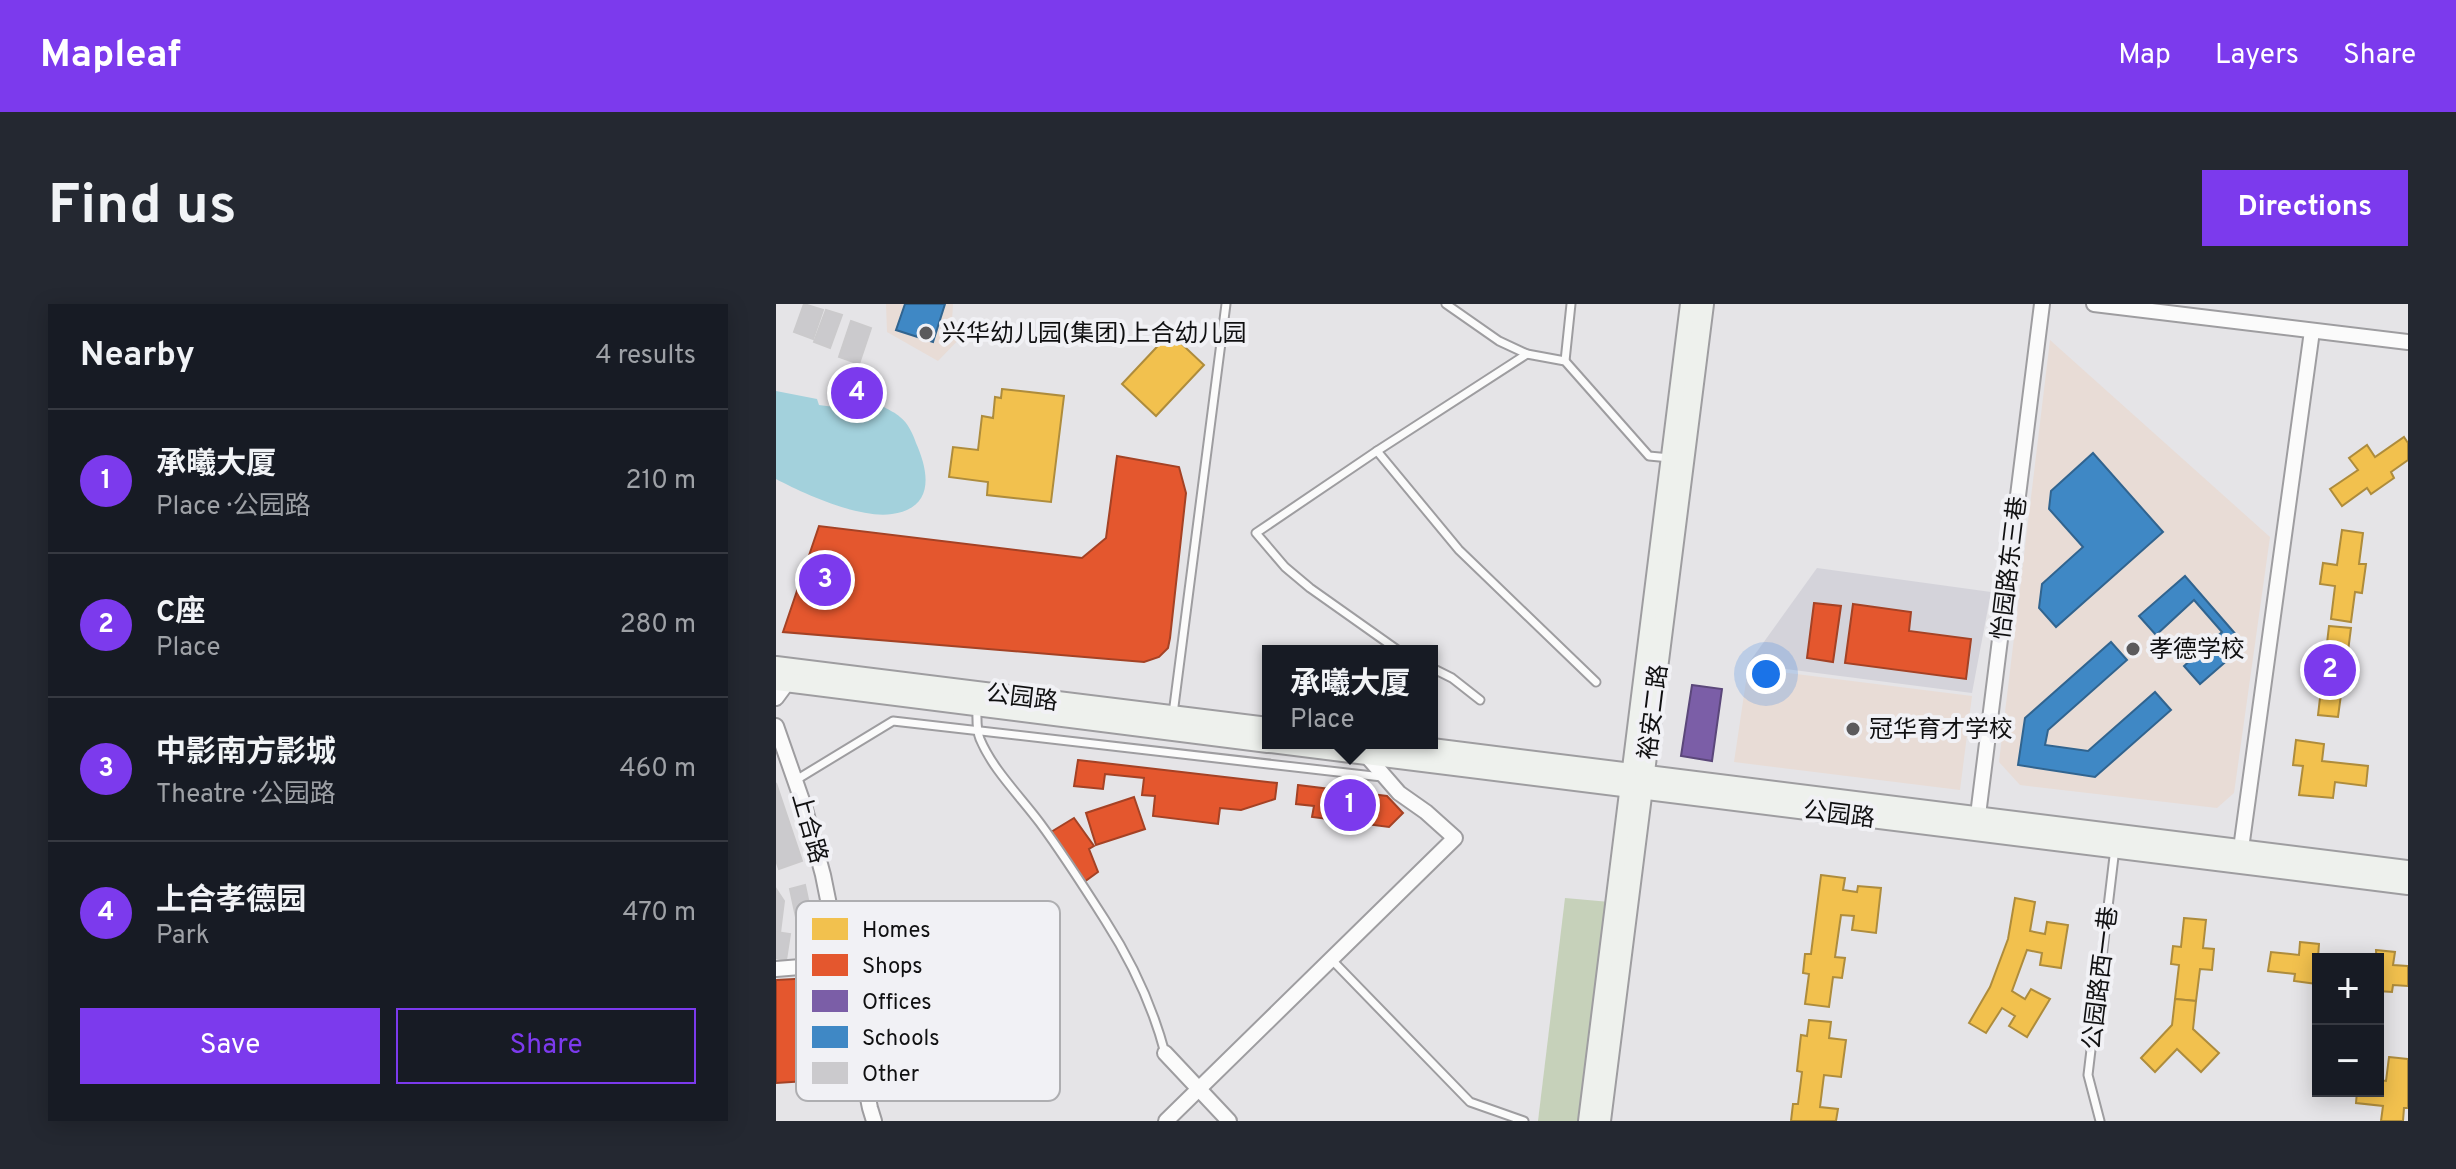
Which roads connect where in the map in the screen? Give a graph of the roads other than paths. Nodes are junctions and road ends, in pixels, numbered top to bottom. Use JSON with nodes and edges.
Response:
{"nodes":[{"id":1,"x":1226,"y":304,"type":"edge"},
{"id":2,"x":1446,"y":304,"type":"edge"},
{"id":3,"x":1571,"y":304,"type":"edge"},
{"id":4,"x":1690,"y":304,"type":"edge"},
{"id":5,"x":1704,"y":304,"type":"edge"},
{"id":6,"x":2042,"y":304,"type":"edge"},
{"id":7,"x":2094,"y":304,"type":"edge"},
{"id":8,"x":2312,"y":331,"type":"junction"},
{"id":9,"x":2408,"y":342,"type":"edge"},
{"id":10,"x":1527,"y":354,"type":"junction"},
{"id":11,"x":1565,"y":361,"type":"junction"},
{"id":12,"x":1377,"y":451,"type":"junction"},
{"id":13,"x":1678,"y":460,"type":"junction"},
{"id":14,"x":1391,"y":645,"type":"edge"},
{"id":15,"x":776,"y":666,"type":"edge"},
{"id":16,"x":1438,"y":671,"type":"edge"},
{"id":17,"x":1596,"y":682,"type":"dead end"},
{"id":18,"x":780,"y":687,"type":"edge"},
{"id":19,"x":1480,"y":700,"type":"dead end"},
{"id":20,"x":977,"y":707,"type":"junction"},
{"id":21,"x":1173,"y":716,"type":"junction"},
{"id":22,"x":776,"y":726,"type":"edge"},
{"id":23,"x":1262,"y":726,"type":"edge"},
{"id":24,"x":977,"y":731,"type":"junction"},
{"id":25,"x":1262,"y":742,"type":"edge"},
{"id":26,"x":1318,"y":749,"type":"edge"},
{"id":27,"x":1431,"y":749,"type":"edge"},
{"id":28,"x":1366,"y":755,"type":"junction"},
{"id":29,"x":1384,"y":777,"type":"junction"},
{"id":30,"x":796,"y":780,"type":"junction"},
{"id":31,"x":1637,"y":781,"type":"junction"},
{"id":32,"x":1977,"y":824,"type":"junction"},
{"id":33,"x":2116,"y":841,"type":"junction"},
{"id":34,"x":2240,"y":857,"type":"junction"},
{"id":35,"x":2408,"y":870,"type":"edge"},
{"id":36,"x":2408,"y":885,"type":"edge"},
{"id":37,"x":829,"y":901,"type":"edge"},
{"id":38,"x":1331,"y":959,"type":"junction"},
{"id":39,"x":796,"y":968,"type":"edge"},
{"id":40,"x":776,"y":969,"type":"edge"},
{"id":41,"x":1165,"y":1053,"type":"joint"},
{"id":42,"x":1198,"y":1089,"type":"junction"},
{"id":43,"x":869,"y":1101,"type":"edge"},
{"id":44,"x":874,"y":1121,"type":"edge"},
{"id":45,"x":1166,"y":1121,"type":"edge"},
{"id":46,"x":1229,"y":1121,"type":"edge"},
{"id":47,"x":1524,"y":1121,"type":"edge"},
{"id":48,"x":1588,"y":1121,"type":"edge"},
{"id":49,"x":1601,"y":1121,"type":"edge"},
{"id":50,"x":2100,"y":1121,"type":"edge"}],
"edges":[{"from":1,"to":21,"type":"lane"},
{"from":2,"to":10,"type":"lane"},
{"from":3,"to":11,"type":"lane"},
{"from":4,"to":13,"type":"main road","name":"裕安二路"},
{"from":5,"to":13,"type":"main road","name":"裕安二路"},
{"from":6,"to":32,"type":"street","name":"怡园路东三巷"},
{"from":7,"to":8,"type":"street"},
{"from":8,"to":9,"type":"street"},
{"from":8,"to":34,"type":"street"},
{"from":10,"to":11,"type":"lane"},
{"from":10,"to":12,"type":"lane"},
{"from":11,"to":13,"type":"lane"},
{"from":12,"to":14,"type":"lane"},
{"from":12,"to":17,"type":"lane"},
{"from":13,"to":31,"type":"main road","name":"裕安二路"},
{"from":15,"to":21,"type":"main road","name":"公园路"},
{"from":16,"to":19,"type":"lane"},
{"from":18,"to":20,"type":"main road","name":"公园路"},
{"from":20,"to":24,"type":"lane"},
{"from":20,"to":25,"type":"main road","name":"公园路"},
{"from":21,"to":23,"type":"main road","name":"公园路"},
{"from":22,"to":30,"type":"street","name":"上合路"},
{"from":24,"to":29,"type":"lane"},
{"from":24,"to":30,"type":"lane"},
{"from":24,"to":41,"type":"lane"},
{"from":26,"to":28,"type":"main road","name":"公园路"},
{"from":27,"to":31,"type":"main road","name":"公园路"},
{"from":28,"to":29,"type":"street"},
{"from":28,"to":31,"type":"main road","name":"公园路"},
{"from":29,"to":38,"type":"street"},
{"from":30,"to":37,"type":"street","name":"上合路"},
{"from":31,"to":32,"type":"main road","name":"公园路"},
{"from":31,"to":48,"type":"main road","name":"裕安二路"},
{"from":31,"to":49,"type":"main road","name":"裕安二路"},
{"from":32,"to":33,"type":"main road","name":"公园路"},
{"from":33,"to":34,"type":"main road","name":"公园路"},
{"from":33,"to":50,"type":"lane","name":"公园路西一巷"},
{"from":34,"to":35,"type":"main road","name":"公园路"},
{"from":34,"to":36,"type":"main road","name":"公园路"},
{"from":38,"to":42,"type":"street"},
{"from":38,"to":47,"type":"lane"},
{"from":39,"to":40,"type":"street"},
{"from":41,"to":42,"type":"street"},
{"from":42,"to":45,"type":"street"},
{"from":42,"to":46,"type":"street"},
{"from":43,"to":44,"type":"street","name":"上合路"}]}
